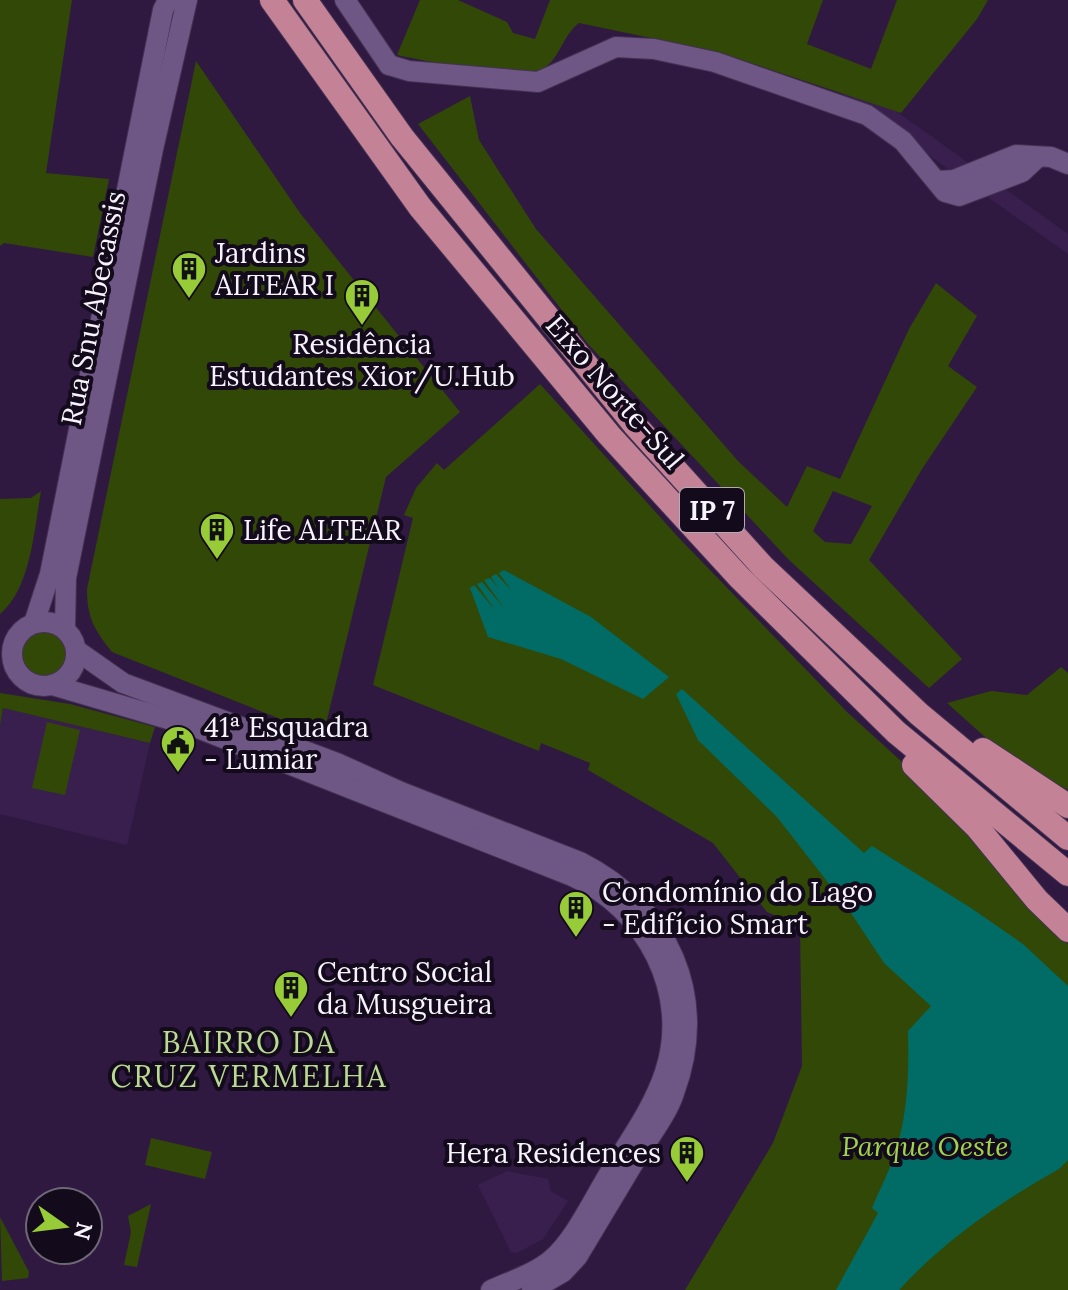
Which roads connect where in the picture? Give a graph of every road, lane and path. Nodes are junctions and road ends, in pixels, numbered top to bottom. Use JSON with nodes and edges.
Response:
{"nodes":[{"id":1,"x":168,"y":0,"type":"edge"},
{"id":2,"x":187,"y":0,"type":"edge"},
{"id":3,"x":272,"y":0,"type":"edge"},
{"id":4,"x":305,"y":0,"type":"edge"},
{"id":5,"x":345,"y":0,"type":"edge"},
{"id":6,"x":359,"y":0,"type":"edge"},
{"id":7,"x":389,"y":65,"type":"junction"},
{"id":8,"x":1068,"y":164,"type":"edge"},
{"id":9,"x":65,"y":629,"type":"junction"},
{"id":10,"x":17,"y":633,"type":"edge"},
{"id":11,"x":76,"y":650,"type":"junction"},
{"id":12,"x":0,"y":679,"type":"edge"},
{"id":13,"x":25,"y":680,"type":"junction"},
{"id":14,"x":52,"y":685,"type":"junction"},
{"id":15,"x":906,"y":701,"type":"junction"},
{"id":16,"x":896,"y":732,"type":"junction"},
{"id":17,"x":1068,"y":806,"type":"edge"},
{"id":18,"x":1068,"y":838,"type":"edge"},
{"id":19,"x":1068,"y":874,"type":"edge"},
{"id":20,"x":1068,"y":930,"type":"edge"},
{"id":21,"x":491,"y":1290,"type":"edge"},
{"id":22,"x":532,"y":1290,"type":"edge"}],
"edges":[{"from":1,"to":10,"type":"street","name":"Rua Snu Abecassis"},
{"from":2,"to":9,"type":"street","name":"Rua Snu Abecassis"},
{"from":3,"to":16,"type":"highway","name":"Eixo Norte-Sul","number":"IP 7"},
{"from":4,"to":15,"type":"highway","name":"Eixo Norte-Sul","number":"IP 7"},
{"from":5,"to":7,"type":"street"},
{"from":6,"to":7,"type":"street"},
{"from":7,"to":8,"type":"street"},
{"from":9,"to":10,"type":"street"},
{"from":9,"to":11,"type":"street"},
{"from":10,"to":13,"type":"street"},
{"from":11,"to":14,"type":"street"},
{"from":11,"to":22,"type":"street"},
{"from":12,"to":13,"type":"street"},
{"from":13,"to":14,"type":"street"},
{"from":14,"to":21,"type":"street"},
{"from":15,"to":17,"type":"highway"},
{"from":15,"to":18,"type":"highway","name":"Eixo Norte-Sul","number":"IP 7"},
{"from":16,"to":19,"type":"highway","name":"Eixo Norte-Sul","number":"IP 7"},
{"from":16,"to":20,"type":"highway"}]}
